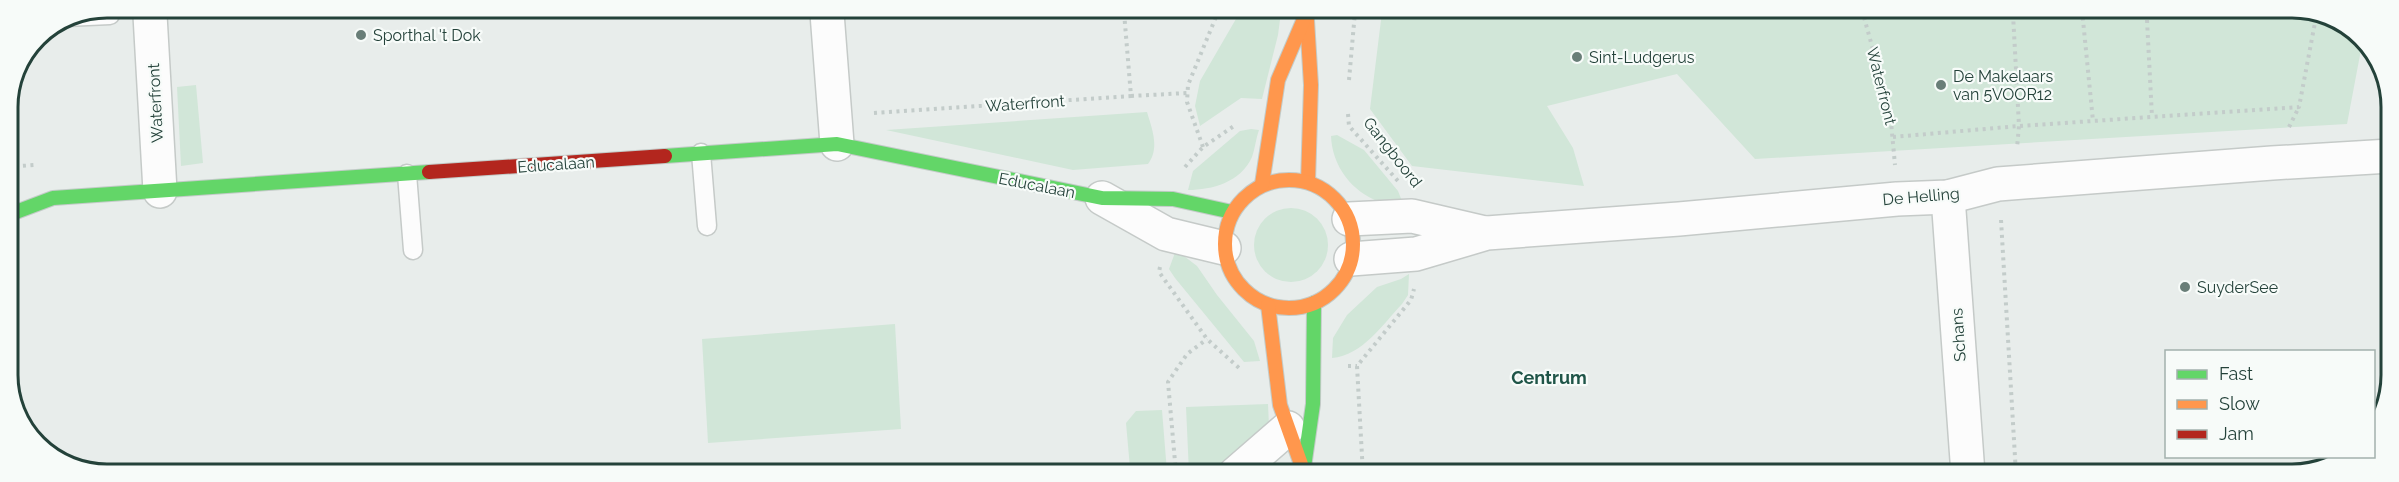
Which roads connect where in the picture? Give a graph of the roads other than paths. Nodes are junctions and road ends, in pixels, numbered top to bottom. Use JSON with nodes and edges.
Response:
{"nodes":[{"id":1,"x":150,"y":18,"type":"edge"},
{"id":2,"x":827,"y":18,"type":"edge"},
{"id":3,"x":1304,"y":18,"type":"edge"},
{"id":4,"x":1307,"y":18,"type":"edge"},
{"id":5,"x":836,"y":130,"type":"junction"},
{"id":6,"x":700,"y":153,"type":"junction"},
{"id":7,"x":2381,"y":157,"type":"edge"},
{"id":8,"x":407,"y":174,"type":"junction"},
{"id":9,"x":1308,"y":182,"type":"junction"},
{"id":10,"x":1262,"y":184,"type":"junction"},
{"id":11,"x":160,"y":191,"type":"junction"},
{"id":12,"x":1948,"y":197,"type":"junction"},
{"id":13,"x":1102,"y":198,"type":"junction"},
{"id":14,"x":18,"y":211,"type":"edge"},
{"id":15,"x":1232,"y":212,"type":"junction"},
{"id":16,"x":1348,"y":219,"type":"junction"},
{"id":17,"x":707,"y":226,"type":"dead end"},
{"id":18,"x":1487,"y":233,"type":"junction"},
{"id":19,"x":1224,"y":248,"type":"junction"},
{"id":20,"x":413,"y":250,"type":"dead end"},
{"id":21,"x":1352,"y":259,"type":"junction"},
{"id":22,"x":1314,"y":303,"type":"junction"},
{"id":23,"x":1268,"y":305,"type":"junction"},
{"id":24,"x":1288,"y":428,"type":"junction"},
{"id":25,"x":1247,"y":464,"type":"edge"},
{"id":26,"x":1301,"y":464,"type":"edge"},
{"id":27,"x":1304,"y":464,"type":"edge"},
{"id":28,"x":1967,"y":464,"type":"edge"}],
"edges":[{"from":1,"to":11,"type":"street","name":"Waterfront"},
{"from":2,"to":5,"type":"street"},
{"from":3,"to":10,"type":"street"},
{"from":4,"to":9,"type":"street"},
{"from":5,"to":6,"type":"street","name":"Educalaan"},
{"from":5,"to":13,"type":"street","name":"Educalaan"},
{"from":6,"to":8,"type":"street","name":"Educalaan"},
{"from":6,"to":17,"type":"lane"},
{"from":7,"to":12,"type":"street","name":"De Helling"},
{"from":8,"to":11,"type":"street","name":"Educalaan"},
{"from":8,"to":20,"type":"lane"},
{"from":9,"to":10,"type":"street"},
{"from":9,"to":16,"type":"street"},
{"from":10,"to":15,"type":"street"},
{"from":11,"to":14,"type":"street","name":"Educalaan"},
{"from":12,"to":18,"type":"street","name":"De Helling"},
{"from":12,"to":28,"type":"street","name":"Schans"},
{"from":13,"to":15,"type":"street","name":"Educalaan"},
{"from":13,"to":19,"type":"street","name":"Educalaan"},
{"from":15,"to":19,"type":"street"},
{"from":16,"to":18,"type":"street","name":"De Helling"},
{"from":16,"to":21,"type":"street"},
{"from":18,"to":21,"type":"street","name":"De Helling"},
{"from":19,"to":23,"type":"street"},
{"from":21,"to":22,"type":"street"},
{"from":22,"to":23,"type":"street"},
{"from":22,"to":27,"type":"street"},
{"from":23,"to":24,"type":"street"},
{"from":24,"to":25,"type":"street"},
{"from":24,"to":26,"type":"street"}]}
